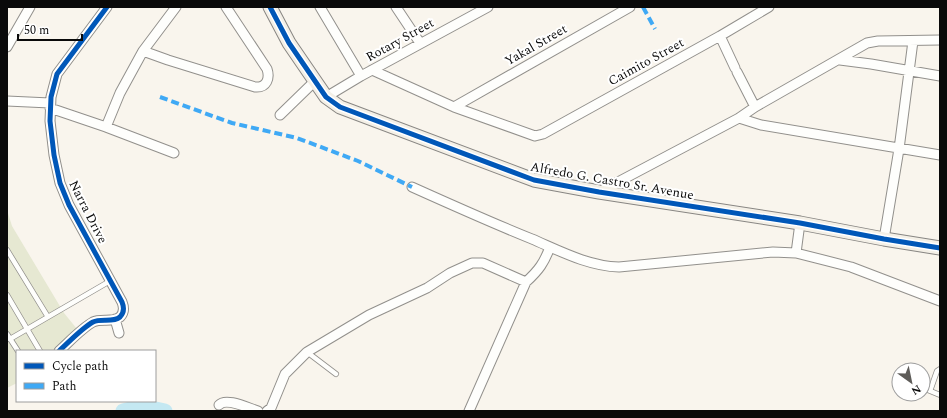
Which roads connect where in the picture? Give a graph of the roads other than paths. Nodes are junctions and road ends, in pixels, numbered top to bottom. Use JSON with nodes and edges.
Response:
{"nodes":[{"id":1,"x":30,"y":7,"type":"edge"},
{"id":2,"x":107,"y":7,"type":"edge"},
{"id":3,"x":176,"y":7,"type":"edge"},
{"id":4,"x":226,"y":7,"type":"edge"},
{"id":5,"x":270,"y":7,"type":"edge"},
{"id":6,"x":320,"y":7,"type":"edge"},
{"id":7,"x":396,"y":7,"type":"edge"},
{"id":8,"x":488,"y":7,"type":"edge"},
{"id":9,"x":630,"y":7,"type":"edge"},
{"id":10,"x":769,"y":7,"type":"edge"},
{"id":11,"x":474,"y":10,"type":"edge"},
{"id":12,"x":720,"y":36,"type":"junction"},
{"id":13,"x":940,"y":40,"type":"edge"},
{"id":14,"x":913,"y":41,"type":"junction"},
{"id":15,"x":420,"y":43,"type":"junction"},
{"id":16,"x":7,"y":47,"type":"edge"},
{"id":17,"x":143,"y":51,"type":"junction"},
{"id":18,"x":840,"y":60,"type":"junction"},
{"id":19,"x":372,"y":70,"type":"junction"},
{"id":20,"x":909,"y":72,"type":"junction"},
{"id":21,"x":361,"y":76,"type":"junction"},
{"id":22,"x":940,"y":76,"type":"edge"},
{"id":23,"x":315,"y":81,"type":"junction"},
{"id":24,"x":326,"y":97,"type":"junction"},
{"id":25,"x":7,"y":101,"type":"edge"},
{"id":26,"x":50,"y":105,"type":"junction"},
{"id":27,"x":454,"y":107,"type":"junction"},
{"id":28,"x":755,"y":107,"type":"junction"},
{"id":29,"x":280,"y":115,"type":"dead end"},
{"id":30,"x":738,"y":118,"type":"junction"},
{"id":31,"x":106,"y":127,"type":"junction"},
{"id":32,"x":899,"y":149,"type":"junction"},
{"id":33,"x":174,"y":153,"type":"dead end"},
{"id":34,"x":940,"y":155,"type":"edge"},
{"id":35,"x":412,"y":187,"type":"dead end"},
{"id":36,"x":599,"y":192,"type":"junction"},
{"id":37,"x":800,"y":223,"type":"junction"},
{"id":38,"x":884,"y":239,"type":"junction"},
{"id":39,"x":550,"y":247,"type":"junction"},
{"id":40,"x":940,"y":248,"type":"edge"},
{"id":41,"x":7,"y":250,"type":"edge"},
{"id":42,"x":796,"y":253,"type":"junction"},
{"id":43,"x":110,"y":281,"type":"junction"},
{"id":44,"x":526,"y":282,"type":"junction"},
{"id":45,"x":7,"y":296,"type":"edge"},
{"id":46,"x":940,"y":301,"type":"edge"},
{"id":47,"x":48,"y":317,"type":"junction"},
{"id":48,"x":115,"y":319,"type":"junction"},
{"id":49,"x":27,"y":329,"type":"junction"},
{"id":50,"x":119,"y":333,"type":"dead end"},
{"id":51,"x":7,"y":334,"type":"edge"},
{"id":52,"x":8,"y":338,"type":"edge"},
{"id":53,"x":17,"y":350,"type":"edge"},
{"id":54,"x":39,"y":350,"type":"edge"},
{"id":55,"x":59,"y":350,"type":"edge"},
{"id":56,"x":307,"y":352,"type":"junction"},
{"id":57,"x":940,"y":369,"type":"edge"},
{"id":58,"x":336,"y":374,"type":"dead end"},
{"id":59,"x":931,"y":388,"type":"edge"},
{"id":60,"x":219,"y":404,"type":"dead end"},
{"id":61,"x":258,"y":411,"type":"edge"},
{"id":62,"x":267,"y":411,"type":"edge"},
{"id":63,"x":469,"y":411,"type":"edge"}],
"edges":[{"from":1,"to":16,"type":"street"},
{"from":2,"to":26,"type":"street","name":"Narra Drive"},
{"from":3,"to":17,"type":"street"},
{"from":4,"to":17,"type":"street"},
{"from":5,"to":23,"type":"street","name":"Alfredo G. Castro Sr. Avenue"},
{"from":6,"to":21,"type":"street"},
{"from":7,"to":15,"type":"street"},
{"from":8,"to":11,"type":"street","name":"Rotary Street"},
{"from":9,"to":27,"type":"street","name":"Yakal Street"},
{"from":10,"to":12,"type":"street","name":"Caimito Street"},
{"from":11,"to":15,"type":"street","name":"Rotary Street"},
{"from":12,"to":27,"type":"street","name":"Caimito Street"},
{"from":12,"to":28,"type":"street"},
{"from":13,"to":14,"type":"street"},
{"from":14,"to":18,"type":"street"},
{"from":14,"to":20,"type":"street"},
{"from":15,"to":19,"type":"street","name":"Rotary Street"},
{"from":17,"to":31,"type":"street"},
{"from":18,"to":20,"type":"street"},
{"from":18,"to":28,"type":"street"},
{"from":19,"to":21,"type":"street","name":"Rotary Street"},
{"from":19,"to":27,"type":"street"},
{"from":20,"to":22,"type":"street"},
{"from":20,"to":32,"type":"street"},
{"from":21,"to":24,"type":"street","name":"Rotary Street"},
{"from":23,"to":24,"type":"street","name":"Alfredo G. Castro Sr. Avenue"},
{"from":23,"to":29,"type":"street"},
{"from":24,"to":36,"type":"street","name":"Alfredo G. Castro Sr. Avenue"},
{"from":25,"to":26,"type":"street"},
{"from":26,"to":31,"type":"street"},
{"from":26,"to":43,"type":"street","name":"Narra Drive"},
{"from":28,"to":30,"type":"street"},
{"from":30,"to":32,"type":"street"},
{"from":30,"to":36,"type":"street"},
{"from":31,"to":33,"type":"street"},
{"from":32,"to":34,"type":"street"},
{"from":32,"to":38,"type":"street"},
{"from":35,"to":39,"type":"street"},
{"from":36,"to":37,"type":"street","name":"Alfredo G. Castro Sr. Avenue"},
{"from":37,"to":38,"type":"street","name":"Alfredo G. Castro Sr. Avenue"},
{"from":37,"to":42,"type":"street"},
{"from":38,"to":40,"type":"street","name":"Alfredo G. Castro Sr. Avenue"},
{"from":39,"to":42,"type":"street"},
{"from":39,"to":44,"type":"street"},
{"from":41,"to":47,"type":"lane"},
{"from":42,"to":46,"type":"street"},
{"from":43,"to":47,"type":"lane"},
{"from":43,"to":48,"type":"street","name":"Narra Drive"},
{"from":44,"to":56,"type":"street"},
{"from":44,"to":63,"type":"street"},
{"from":45,"to":49,"type":"lane"},
{"from":47,"to":49,"type":"lane"},
{"from":48,"to":50,"type":"street"},
{"from":48,"to":55,"type":"street"},
{"from":49,"to":52,"type":"lane"},
{"from":49,"to":54,"type":"lane"},
{"from":51,"to":52,"type":"lane"},
{"from":52,"to":53,"type":"lane"},
{"from":56,"to":58,"type":"lane"},
{"from":56,"to":62,"type":"street"},
{"from":57,"to":59,"type":"lane"},
{"from":60,"to":61,"type":"street"}]}
